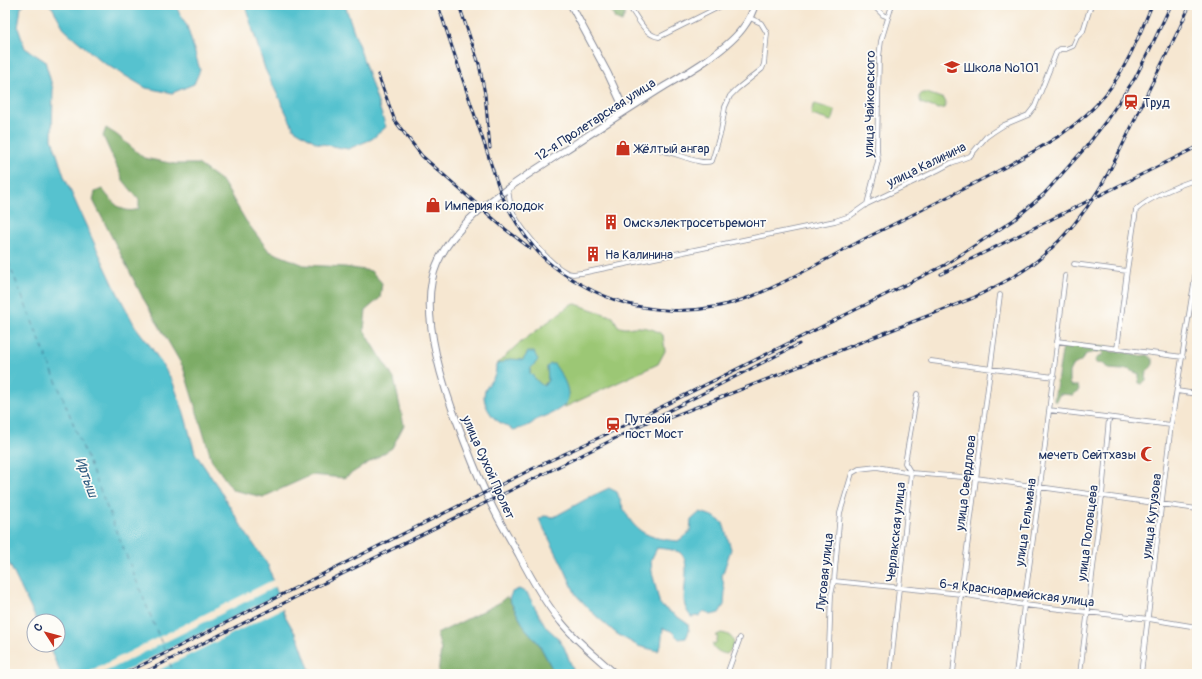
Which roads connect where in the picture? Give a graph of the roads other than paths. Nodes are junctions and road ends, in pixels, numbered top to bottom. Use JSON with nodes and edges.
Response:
{"nodes":[{"id":1,"x":571,"y":5,"type":"edge"},
{"id":2,"x":628,"y":5,"type":"edge"},
{"id":3,"x":723,"y":5,"type":"edge"},
{"id":4,"x":755,"y":5,"type":"edge"},
{"id":5,"x":873,"y":5,"type":"edge"},
{"id":6,"x":892,"y":5,"type":"edge"},
{"id":7,"x":1091,"y":5,"type":"edge"},
{"id":8,"x":888,"y":17,"type":"junction"},
{"id":9,"x":750,"y":18,"type":"junction"},
{"id":10,"x":625,"y":111,"type":"junction"},
{"id":11,"x":662,"y":151,"type":"dead end"},
{"id":12,"x":1197,"y":179,"type":"edge"},
{"id":13,"x":508,"y":189,"type":"junction"},
{"id":14,"x":867,"y":204,"type":"junction"},
{"id":15,"x":452,"y":239,"type":"joint"},
{"id":16,"x":1074,"y":264,"type":"dead end"},
{"id":17,"x":1197,"y":265,"type":"edge"},
{"id":18,"x":1127,"y":271,"type":"junction"},
{"id":19,"x":1065,"y":276,"type":"dead end"},
{"id":20,"x":1196,"y":279,"type":"edge"},
{"id":21,"x":1000,"y":295,"type":"dead end"},
{"id":22,"x":1057,"y":341,"type":"junction"},
{"id":23,"x":1118,"y":349,"type":"junction"},
{"id":24,"x":1183,"y":357,"type":"junction"},
{"id":25,"x":931,"y":361,"type":"dead end"},
{"id":26,"x":990,"y":368,"type":"junction"},
{"id":27,"x":1054,"y":377,"type":"junction"},
{"id":28,"x":1177,"y":391,"type":"junction"},
{"id":29,"x":917,"y":394,"type":"dead end"},
{"id":30,"x":1197,"y":394,"type":"edge"},
{"id":31,"x":1049,"y":410,"type":"junction"},
{"id":32,"x":1109,"y":418,"type":"junction"},
{"id":33,"x":1171,"y":425,"type":"junction"},
{"id":34,"x":912,"y":473,"type":"junction"},
{"id":35,"x":976,"y":478,"type":"junction"},
{"id":36,"x":1040,"y":487,"type":"junction"},
{"id":37,"x":1102,"y":495,"type":"junction"},
{"id":38,"x":1162,"y":504,"type":"junction"},
{"id":39,"x":1197,"y":509,"type":"edge"},
{"id":40,"x":834,"y":581,"type":"junction"},
{"id":41,"x":900,"y":588,"type":"junction"},
{"id":42,"x":961,"y":594,"type":"junction"},
{"id":43,"x":1024,"y":605,"type":"junction"},
{"id":44,"x":1088,"y":612,"type":"junction"},
{"id":45,"x":1149,"y":619,"type":"junction"},
{"id":46,"x":1197,"y":627,"type":"edge"},
{"id":47,"x":740,"y":638,"type":"dead end"},
{"id":48,"x":615,"y":674,"type":"edge"},
{"id":49,"x":727,"y":674,"type":"edge"},
{"id":50,"x":828,"y":674,"type":"edge"},
{"id":51,"x":890,"y":674,"type":"edge"},
{"id":52,"x":953,"y":674,"type":"edge"},
{"id":53,"x":1016,"y":674,"type":"edge"},
{"id":54,"x":1080,"y":674,"type":"edge"},
{"id":55,"x":1142,"y":674,"type":"edge"}],
"edges":[{"from":1,"to":10,"type":"main road"},
{"from":2,"to":3,"type":"street"},
{"from":4,"to":9,"type":"main road","name":"12-я Пролетарская улица"},
{"from":5,"to":8,"type":"street"},
{"from":6,"to":8,"type":"street","name":"улица Чайковского"},
{"from":7,"to":14,"type":"street","name":"улица Калинина"},
{"from":8,"to":14,"type":"street","name":"улица Чайковского"},
{"from":9,"to":10,"type":"main road","name":"12-я Пролетарская улица"},
{"from":9,"to":11,"type":"street"},
{"from":10,"to":13,"type":"main road","name":"12-я Пролетарская улица"},
{"from":12,"to":18,"type":"street"},
{"from":13,"to":14,"type":"street","name":"улица Калинина"},
{"from":13,"to":15,"type":"main road","name":"12-я Пролетарская улица"},
{"from":15,"to":48,"type":"main road","name":"улица Сухой Пролет"},
{"from":16,"to":18,"type":"street"},
{"from":17,"to":20,"type":"street","name":"улица Кутузова"},
{"from":18,"to":23,"type":"street"},
{"from":19,"to":22,"type":"street","name":"улица Тельмана"},
{"from":20,"to":24,"type":"street","name":"улица Кутузова"},
{"from":21,"to":26,"type":"street","name":"улица Свердлова"},
{"from":22,"to":23,"type":"street"},
{"from":22,"to":27,"type":"street","name":"улица Тельмана"},
{"from":23,"to":24,"type":"street"},
{"from":24,"to":28,"type":"street","name":"улица Кутузова"},
{"from":25,"to":26,"type":"street"},
{"from":26,"to":27,"type":"street"},
{"from":26,"to":35,"type":"street","name":"улица Свердлова"},
{"from":27,"to":31,"type":"street","name":"улица Тельмана"},
{"from":28,"to":30,"type":"street"},
{"from":28,"to":33,"type":"street","name":"улица Кутузова"},
{"from":29,"to":34,"type":"street","name":"Черлакская улица"},
{"from":31,"to":32,"type":"street"},
{"from":31,"to":36,"type":"street","name":"улица Тельмана"},
{"from":32,"to":33,"type":"street"},
{"from":32,"to":37,"type":"street","name":"улица Половцева"},
{"from":33,"to":38,"type":"street","name":"улица Кутузова"},
{"from":34,"to":35,"type":"street"},
{"from":34,"to":40,"type":"street","name":"Луговая улица"},
{"from":34,"to":41,"type":"street","name":"Черлакская улица"},
{"from":35,"to":36,"type":"street"},
{"from":35,"to":42,"type":"street","name":"улица Свердлова"},
{"from":36,"to":37,"type":"street"},
{"from":36,"to":43,"type":"street","name":"улица Тельмана"},
{"from":37,"to":38,"type":"street"},
{"from":37,"to":44,"type":"street","name":"улица Половцева"},
{"from":38,"to":39,"type":"street"},
{"from":38,"to":45,"type":"street","name":"улица Кутузова"},
{"from":40,"to":41,"type":"street","name":"6-я Красноармейская улица"},
{"from":40,"to":50,"type":"street","name":"Луговая улица"},
{"from":41,"to":42,"type":"street","name":"6-я Красноармейская улица"},
{"from":41,"to":51,"type":"street","name":"Черлакская улица"},
{"from":42,"to":43,"type":"street","name":"6-я Красноармейская улица"},
{"from":42,"to":52,"type":"street","name":"улица Свердлова"},
{"from":43,"to":44,"type":"street","name":"6-я Красноармейская улица"},
{"from":43,"to":53,"type":"street","name":"улица Тельмана"},
{"from":44,"to":45,"type":"street","name":"6-я Красноармейская улица"},
{"from":44,"to":54,"type":"street","name":"улица Половцева"},
{"from":45,"to":46,"type":"street","name":"6-я Красноармейская улица"},
{"from":45,"to":55,"type":"street","name":"улица Кутузова"},
{"from":47,"to":49,"type":"street"}]}
